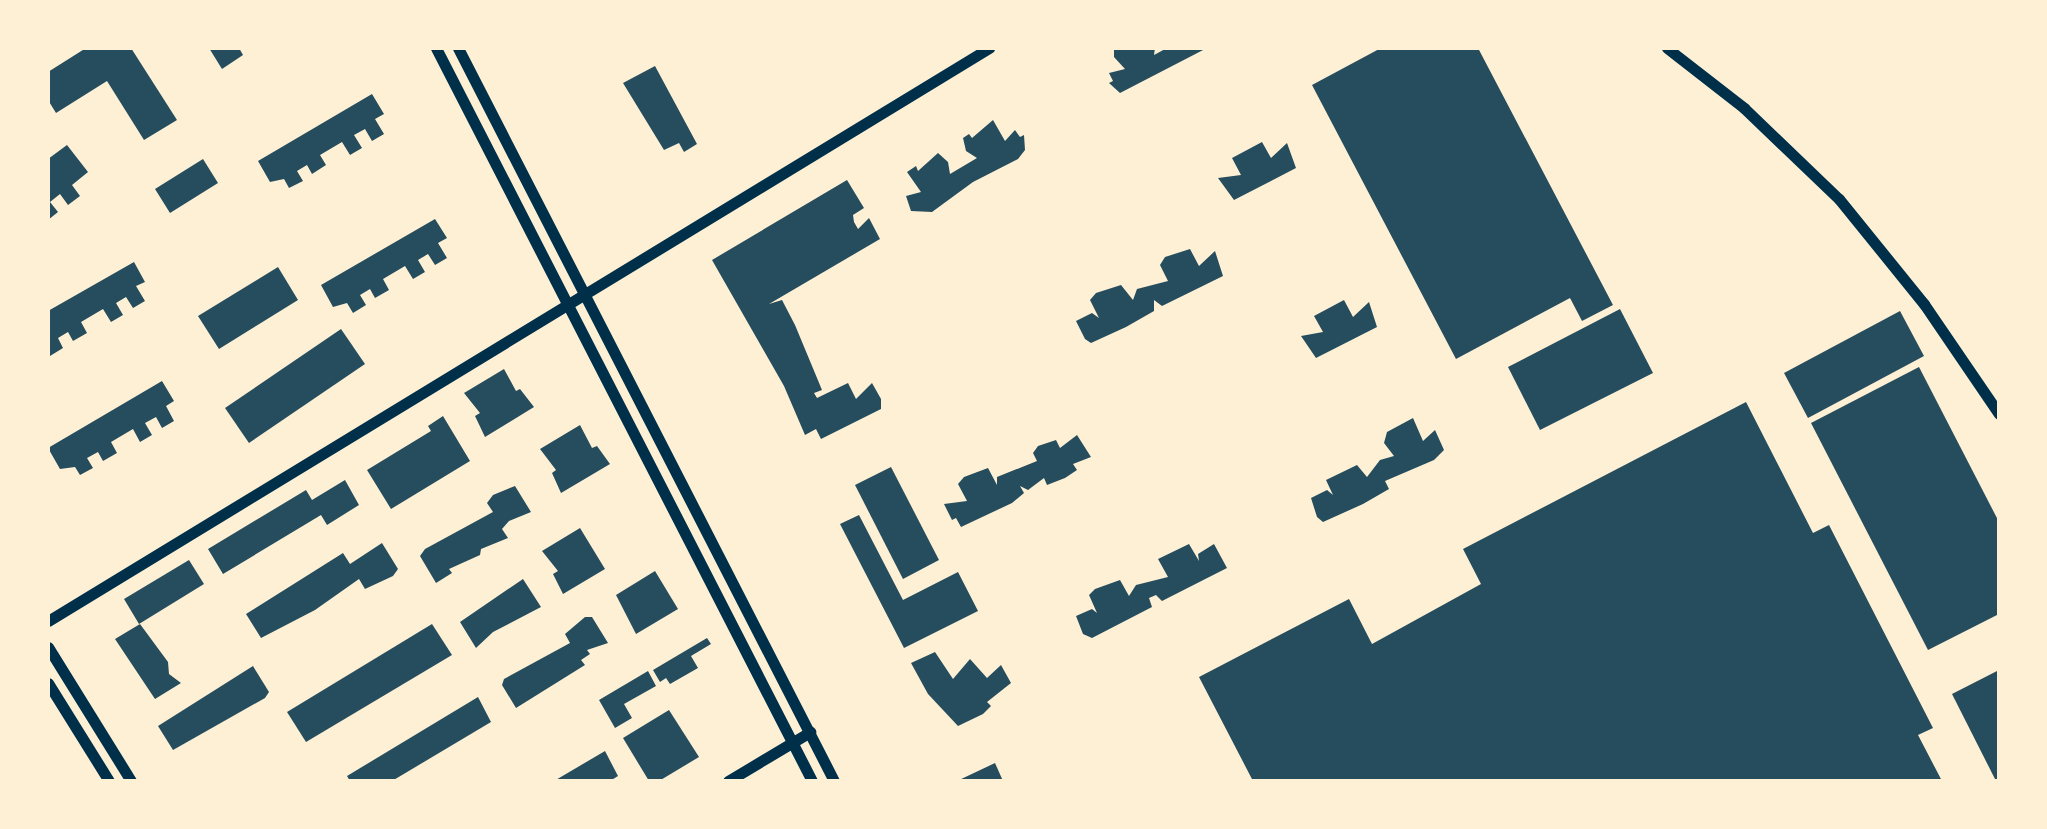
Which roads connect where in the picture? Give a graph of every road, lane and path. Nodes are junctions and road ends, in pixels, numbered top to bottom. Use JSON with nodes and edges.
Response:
{"nodes":[{"id":1,"x":436,"y":48,"type":"edge"},
{"id":2,"x":458,"y":48,"type":"edge"},
{"id":3,"x":989,"y":48,"type":"edge"},
{"id":4,"x":1667,"y":48,"type":"edge"},
{"id":5,"x":585,"y":294,"type":"junction"},
{"id":6,"x":567,"y":305,"type":"junction"},
{"id":7,"x":1999,"y":414,"type":"edge"},
{"id":8,"x":48,"y":621,"type":"edge"},
{"id":9,"x":48,"y":647,"type":"edge"},
{"id":10,"x":48,"y":683,"type":"edge"},
{"id":11,"x":810,"y":732,"type":"junction"},
{"id":12,"x":793,"y":742,"type":"junction"},
{"id":13,"x":109,"y":781,"type":"edge"},
{"id":14,"x":131,"y":781,"type":"edge"},
{"id":15,"x":728,"y":781,"type":"edge"},
{"id":16,"x":812,"y":781,"type":"edge"},
{"id":17,"x":834,"y":781,"type":"edge"}],
"edges":[{"from":1,"to":6,"type":"street"},
{"from":2,"to":5,"type":"street"},
{"from":3,"to":5,"type":"street"},
{"from":4,"to":7,"type":"street"},
{"from":5,"to":6,"type":"street"},
{"from":5,"to":11,"type":"street"},
{"from":6,"to":8,"type":"street"},
{"from":6,"to":12,"type":"street"},
{"from":9,"to":14,"type":"street"},
{"from":10,"to":13,"type":"street"},
{"from":11,"to":12,"type":"street"},
{"from":11,"to":17,"type":"street"},
{"from":12,"to":15,"type":"street"},
{"from":12,"to":16,"type":"street"}]}
